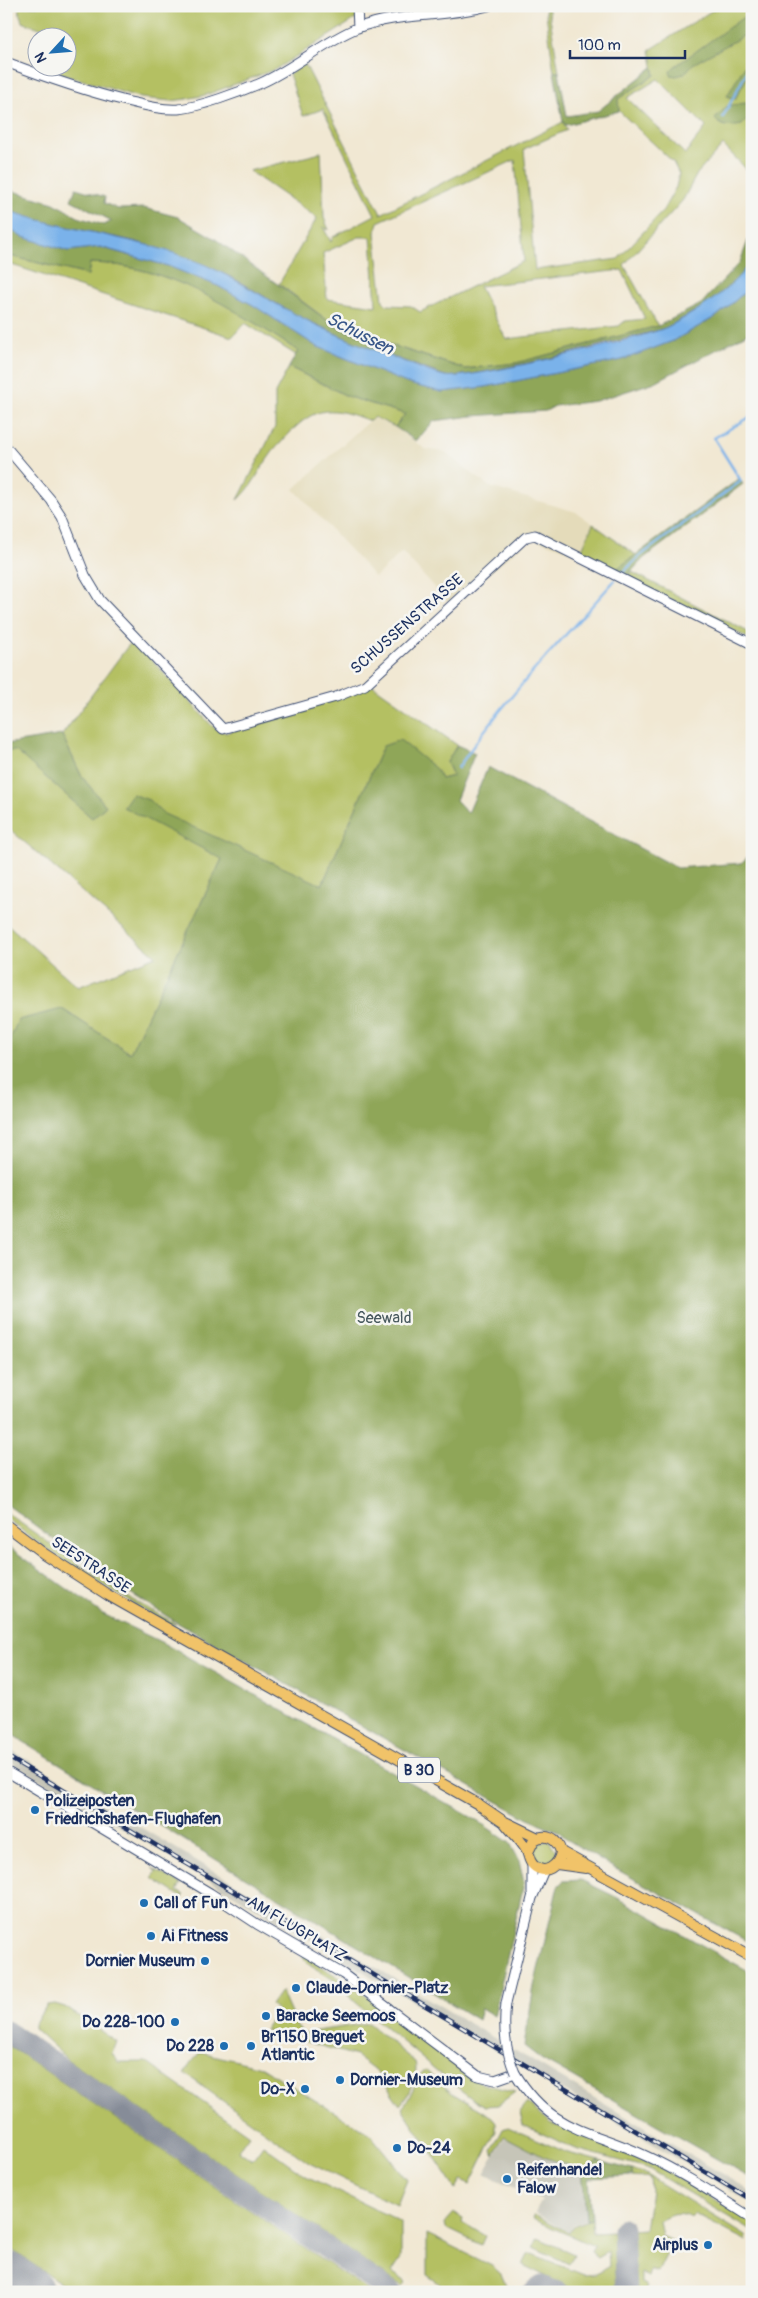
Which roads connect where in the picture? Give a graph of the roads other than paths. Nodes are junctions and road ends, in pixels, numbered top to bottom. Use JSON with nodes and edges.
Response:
{"nodes":[{"id":1,"x":357,"y":6,"type":"edge"},
{"id":2,"x":488,"y":6,"type":"edge"},
{"id":3,"x":358,"y":28,"type":"junction"},
{"id":4,"x":6,"y":62,"type":"edge"},
{"id":5,"x":6,"y":447,"type":"edge"},
{"id":6,"x":752,"y":644,"type":"edge"},
{"id":7,"x":6,"y":1525,"type":"edge"},
{"id":8,"x":6,"y":1771,"type":"edge"},
{"id":9,"x":503,"y":1821,"type":"junction"},
{"id":10,"x":538,"y":1838,"type":"junction"},
{"id":11,"x":528,"y":1852,"type":"junction"},
{"id":12,"x":561,"y":1852,"type":"junction"},
{"id":13,"x":557,"y":1864,"type":"junction"},
{"id":14,"x":532,"y":1865,"type":"junction"},
{"id":15,"x":592,"y":1868,"type":"junction"},
{"id":16,"x":544,"y":1870,"type":"junction"},
{"id":17,"x":532,"y":1898,"type":"junction"},
{"id":18,"x":752,"y":1957,"type":"edge"},
{"id":19,"x":515,"y":2073,"type":"junction"},
{"id":20,"x":752,"y":2218,"type":"edge"}],
"edges":[{"from":1,"to":3,"type":"street"},
{"from":2,"to":3,"type":"street"},
{"from":3,"to":4,"type":"street"},
{"from":5,"to":6,"type":"street","name":"SCHUSSENSTRASSE"},
{"from":7,"to":9,"type":"main road","name":"SEESTRASSE","number":"B 30"},
{"from":8,"to":19,"type":"street","name":"AM FLUGPLATZ"},
{"from":9,"to":10,"type":"main road","number":"B 30"},
{"from":9,"to":11,"type":"main road","number":"B 30"},
{"from":10,"to":11,"type":"main road"},
{"from":10,"to":12,"type":"main road","number":"B 30"},
{"from":11,"to":14,"type":"main road","number":"B 30"},
{"from":12,"to":13,"type":"main road"},
{"from":12,"to":15,"type":"main road","number":"B 30"},
{"from":13,"to":15,"type":"main road","number":"B 30"},
{"from":13,"to":16,"type":"main road"},
{"from":14,"to":16,"type":"main road"},
{"from":14,"to":17,"type":"street"},
{"from":15,"to":18,"type":"main road","number":"B 30"},
{"from":16,"to":17,"type":"street"},
{"from":17,"to":19,"type":"street","bridge":true},
{"from":19,"to":20,"type":"street"}]}
